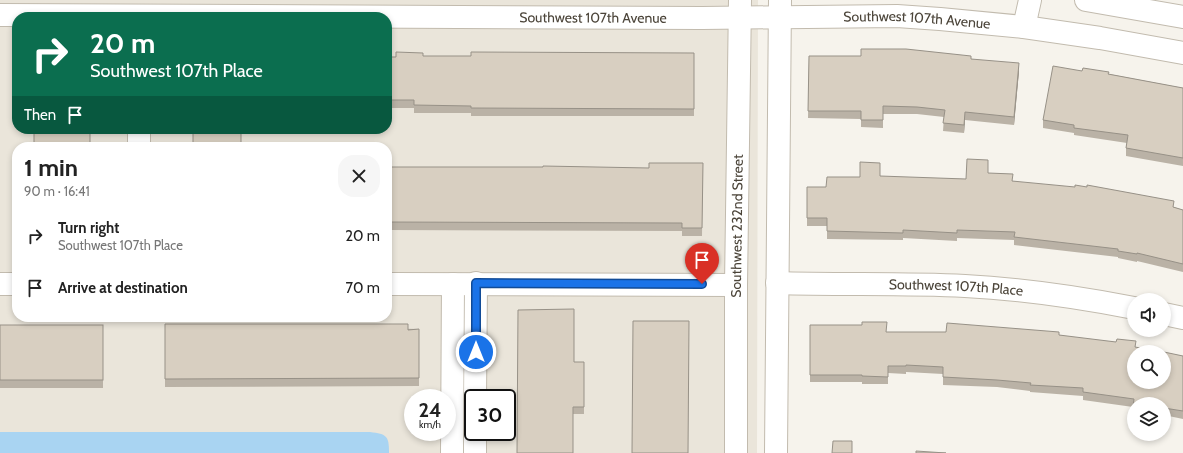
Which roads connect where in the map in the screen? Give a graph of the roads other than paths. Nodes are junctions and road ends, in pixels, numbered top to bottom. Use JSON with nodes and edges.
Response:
{"nodes":[{"id":1,"x":1030,"y":0,"type":"edge"},
{"id":2,"x":1086,"y":0,"type":"edge"},
{"id":3,"x":740,"y":8,"type":"edge"},
{"id":4,"x":780,"y":8,"type":"edge"},
{"id":5,"x":139,"y":11,"type":"edge"},
{"id":6,"x":104,"y":12,"type":"edge"},
{"id":7,"x":0,"y":15,"type":"edge"},
{"id":8,"x":12,"y":15,"type":"edge"},
{"id":9,"x":1183,"y":17,"type":"edge"},
{"id":10,"x":1024,"y":27,"type":"junction"},
{"id":11,"x":1183,"y":53,"type":"edge"},
{"id":12,"x":476,"y":283,"type":"junction"},
{"id":13,"x":777,"y":283,"type":"junction"},
{"id":14,"x":0,"y":284,"type":"edge"},
{"id":15,"x":12,"y":284,"type":"edge"},
{"id":16,"x":392,"y":284,"type":"edge"},
{"id":17,"x":453,"y":284,"type":"junction"},
{"id":18,"x":736,"y":285,"type":"junction"},
{"id":19,"x":1127,"y":307,"type":"edge"},
{"id":20,"x":1171,"y":315,"type":"edge"},
{"id":21,"x":1183,"y":318,"type":"edge"},
{"id":22,"x":476,"y":389,"type":"edge"},
{"id":23,"x":475,"y":441,"type":"edge"},
{"id":24,"x":452,"y":453,"type":"edge"},
{"id":25,"x":475,"y":453,"type":"edge"},
{"id":26,"x":736,"y":453,"type":"edge"},
{"id":27,"x":776,"y":453,"type":"edge"}],
"edges":[{"from":1,"to":10,"type":"street"},
{"from":2,"to":9,"type":"street"},
{"from":3,"to":4,"type":"street","name":"Southwest 107th Avenue"},
{"from":3,"to":5,"type":"street","name":"Southwest 107th Avenue"},
{"from":3,"to":18,"type":"street","name":"Southwest 232nd Street"},
{"from":4,"to":10,"type":"street","name":"Southwest 107th Avenue"},
{"from":4,"to":13,"type":"street"},
{"from":5,"to":6,"type":"street","name":"Southwest 107th Avenue"},
{"from":7,"to":8,"type":"street","name":"Southwest 107th Avenue"},
{"from":10,"to":11,"type":"street","name":"Southwest 107th Avenue"},
{"from":12,"to":17,"type":"street"},
{"from":12,"to":18,"type":"street"},
{"from":12,"to":22,"type":"street"},
{"from":13,"to":19,"type":"street","name":"Southwest 107th Place"},
{"from":13,"to":27,"type":"street"},
{"from":14,"to":15,"type":"street"},
{"from":16,"to":17,"type":"street"},
{"from":17,"to":24,"type":"street"},
{"from":18,"to":26,"type":"street","name":"Southwest 232nd Street"},
{"from":20,"to":21,"type":"street"},
{"from":23,"to":25,"type":"street"}]}
